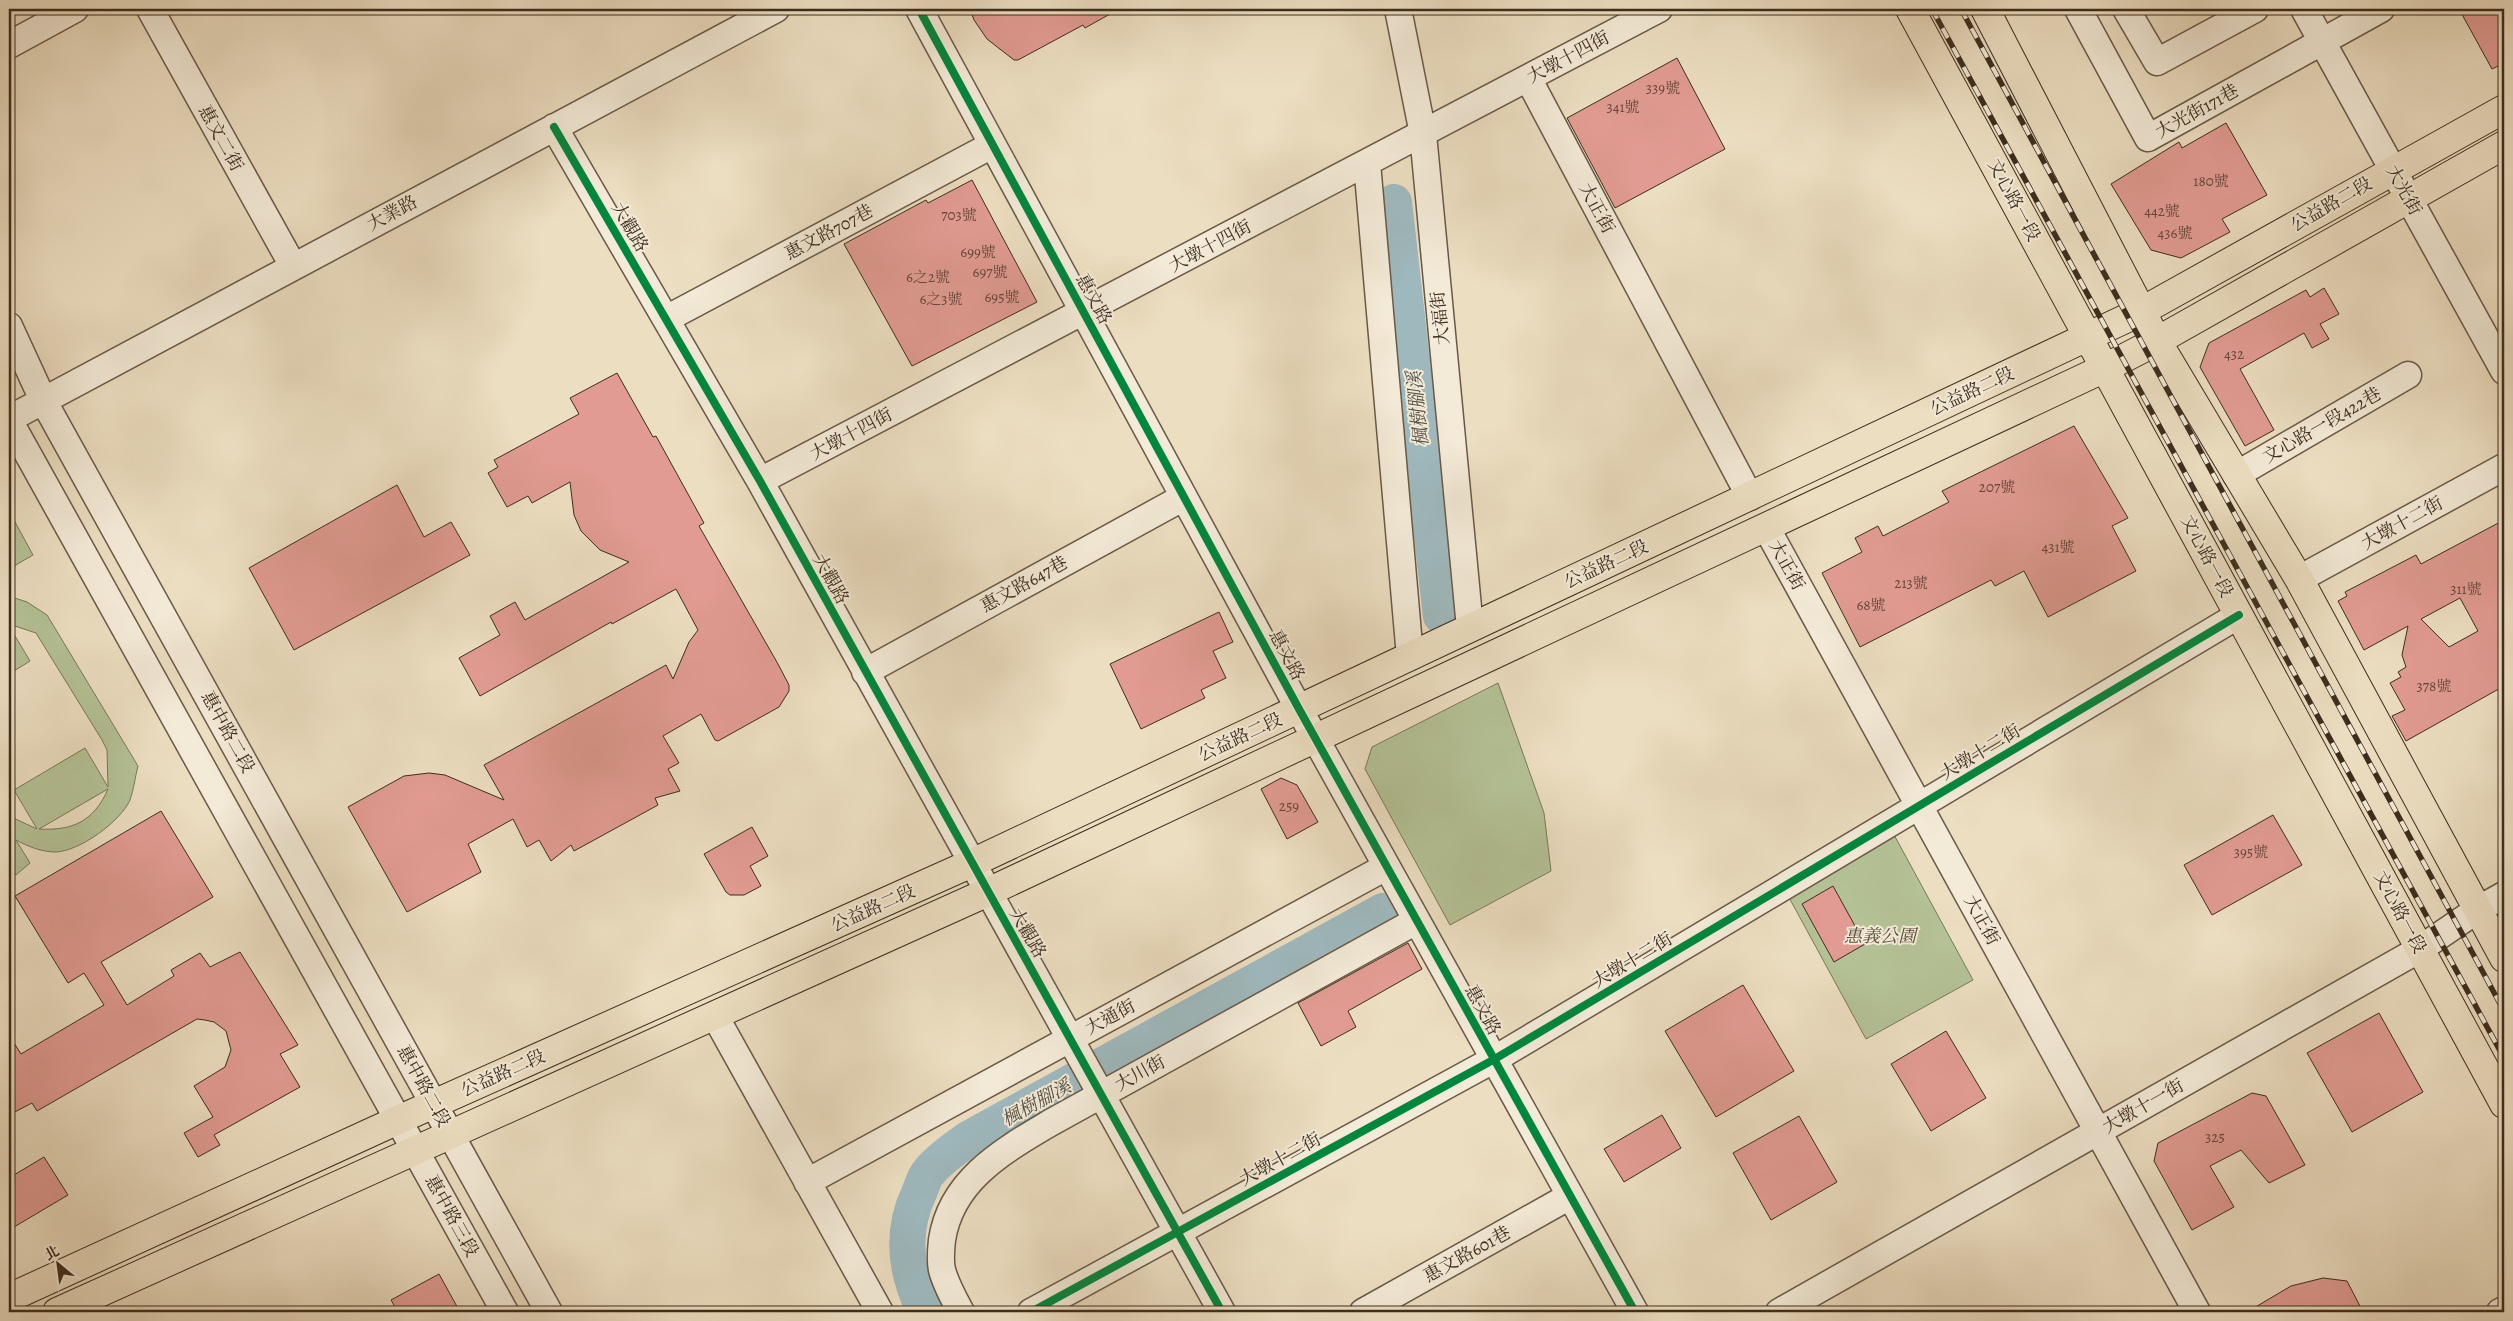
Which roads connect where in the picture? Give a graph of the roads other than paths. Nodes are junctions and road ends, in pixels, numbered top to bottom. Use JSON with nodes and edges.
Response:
{"nodes":[{"id":1,"x":75,"y":9,"type":"edge"},
{"id":2,"x":150,"y":9,"type":"edge"},
{"id":3,"x":776,"y":9,"type":"edge"},
{"id":4,"x":919,"y":9,"type":"edge"},
{"id":5,"x":1398,"y":9,"type":"edge"},
{"id":6,"x":1659,"y":9,"type":"edge"},
{"id":7,"x":1910,"y":9,"type":"edge"},
{"id":8,"x":1985,"y":9,"type":"edge"},
{"id":9,"x":2078,"y":9,"type":"edge"},
{"id":10,"x":2126,"y":9,"type":"edge"},
{"id":11,"x":2255,"y":9,"type":"edge"},
{"id":12,"x":2304,"y":9,"type":"edge"},
{"id":13,"x":2381,"y":9,"type":"edge"},
{"id":14,"x":2323,"y":42,"type":"junction"},
{"id":15,"x":9,"y":45,"type":"edge"},
{"id":16,"x":1528,"y":78,"type":"junction"},
{"id":17,"x":2504,"y":108,"type":"edge"},
{"id":18,"x":554,"y":127,"type":"junction"},
{"id":19,"x":1422,"y":134,"type":"junction"},
{"id":20,"x":992,"y":145,"type":"junction"},
{"id":21,"x":2504,"y":145,"type":"edge"},
{"id":22,"x":1367,"y":163,"type":"junction"},
{"id":23,"x":2393,"y":169,"type":"junction"},
{"id":24,"x":2410,"y":199,"type":"junction"},
{"id":25,"x":293,"y":266,"type":"junction"},
{"id":26,"x":2142,"y":311,"type":"junction"},
{"id":27,"x":1083,"y":312,"type":"junction"},
{"id":28,"x":666,"y":319,"type":"junction"},
{"id":29,"x":9,"y":326,"type":"edge"},
{"id":30,"x":2088,"y":337,"type":"junction"},
{"id":31,"x":2158,"y":341,"type":"junction"},
{"id":32,"x":2105,"y":368,"type":"junction"},
{"id":33,"x":2504,"y":371,"type":"edge"},
{"id":34,"x":2408,"y":375,"type":"dead end"},
{"id":35,"x":43,"y":400,"type":"junction"},
{"id":36,"x":9,"y":419,"type":"edge"},
{"id":37,"x":2504,"y":467,"type":"edge"},
{"id":38,"x":2236,"y":475,"type":"junction"},
{"id":39,"x":760,"y":481,"type":"junction"},
{"id":40,"x":1184,"y":496,"type":"junction"},
{"id":41,"x":1750,"y":497,"type":"junction"},
{"id":42,"x":1766,"y":527,"type":"junction"},
{"id":43,"x":2300,"y":579,"type":"junction"},
{"id":44,"x":2239,"y":614,"type":"junction"},
{"id":45,"x":1470,"y":628,"type":"junction"},
{"id":46,"x":1410,"y":656,"type":"junction"},
{"id":47,"x":865,"y":672,"type":"junction"},
{"id":48,"x":1299,"y":709,"type":"junction"},
{"id":49,"x":1315,"y":739,"type":"junction"},
{"id":50,"x":1919,"y":806,"type":"junction"},
{"id":51,"x":972,"y":864,"type":"junction"},
{"id":52,"x":1386,"y":867,"type":"junction"},
{"id":53,"x":988,"y":892,"type":"junction"},
{"id":54,"x":2504,"y":895,"type":"edge"},
{"id":55,"x":2478,"y":910,"type":"junction"},
{"id":56,"x":1416,"y":921,"type":"junction"},
{"id":57,"x":2420,"y":949,"type":"junction"},
{"id":58,"x":2504,"y":958,"type":"edge"},
{"id":59,"x":714,"y":1016,"type":"junction"},
{"id":60,"x":1074,"y":1044,"type":"junction"},
{"id":61,"x":1494,"y":1060,"type":"junction"},
{"id":62,"x":1099,"y":1089,"type":"junction"},
{"id":63,"x":434,"y":1104,"type":"junction"},
{"id":64,"x":2504,"y":1104,"type":"edge"},
{"id":65,"x":398,"y":1120,"type":"junction"},
{"id":66,"x":2098,"y":1131,"type":"junction"},
{"id":67,"x":452,"y":1135,"type":"junction"},
{"id":68,"x":416,"y":1152,"type":"junction"},
{"id":69,"x":807,"y":1182,"type":"junction"},
{"id":70,"x":1570,"y":1196,"type":"junction"},
{"id":71,"x":1178,"y":1232,"type":"junction"},
{"id":72,"x":9,"y":1298,"type":"edge"},
{"id":73,"x":2504,"y":1310,"type":"edge"},
{"id":74,"x":57,"y":1312,"type":"edge"},
{"id":75,"x":505,"y":1312,"type":"edge"},
{"id":76,"x":549,"y":1312,"type":"edge"},
{"id":77,"x":880,"y":1312,"type":"edge"},
{"id":78,"x":961,"y":1312,"type":"edge"},
{"id":79,"x":1031,"y":1312,"type":"edge"},
{"id":80,"x":1222,"y":1312,"type":"edge"},
{"id":81,"x":1363,"y":1312,"type":"edge"},
{"id":82,"x":1635,"y":1312,"type":"edge"},
{"id":83,"x":1779,"y":1312,"type":"edge"},
{"id":84,"x":2197,"y":1312,"type":"edge"},
{"id":85,"x":2500,"y":1312,"type":"edge"}],
"edges":[{"from":1,"to":15,"type":"street"},
{"from":2,"to":25,"type":"street","name":"惠文二街"},
{"from":3,"to":18,"type":"street","name":"大業路"},
{"from":4,"to":20,"type":"street","name":"惠文路"},
{"from":5,"to":19,"type":"street","name":"大福街"},
{"from":6,"to":16,"type":"street","name":"大墩十四街"},
{"from":7,"to":30,"type":"main road","name":"文心路一段"},
{"from":8,"to":26,"type":"main road"},
{"from":9,"to":14,"type":"street","name":"大光街171巷"},
{"from":10,"to":11,"type":"street"},
{"from":12,"to":14,"type":"street","name":"大光街"},
{"from":13,"to":14,"type":"street"},
{"from":14,"to":23,"type":"street","name":"大光街"},
{"from":16,"to":19,"type":"street","name":"大墩十四街"},
{"from":16,"to":41,"type":"street","name":"大正街"},
{"from":17,"to":23,"type":"main road","name":"公益路二段"},
{"from":18,"to":25,"type":"street","name":"大業路"},
{"from":18,"to":28,"type":"street","name":"大觀路"},
{"from":19,"to":22,"type":"street","name":"大墩十四街"},
{"from":19,"to":45,"type":"street","name":"大福街"},
{"from":20,"to":27,"type":"street","name":"惠文路"},
{"from":20,"to":28,"type":"street","name":"惠文路707巷"},
{"from":21,"to":24,"type":"main road","name":"公益路二段"},
{"from":22,"to":27,"type":"street","name":"大墩十四街"},
{"from":22,"to":46,"type":"street"},
{"from":23,"to":24,"type":"street","name":"大光街"},
{"from":23,"to":26,"type":"main road","name":"公益路二段"},
{"from":24,"to":31,"type":"main road","name":"公益路二段"},
{"from":24,"to":33,"type":"street","name":"大光街"},
{"from":25,"to":35,"type":"street","name":"大業路"},
{"from":26,"to":30,"type":"main road","name":"公益路二段"},
{"from":26,"to":31,"type":"main road"},
{"from":27,"to":39,"type":"street","name":"大墩十四街"},
{"from":27,"to":40,"type":"street","name":"惠文路"},
{"from":28,"to":39,"type":"street","name":"大觀路"},
{"from":29,"to":35,"type":"street","name":"惠中路二段"},
{"from":30,"to":32,"type":"main road","name":"文心路一段"},
{"from":30,"to":41,"type":"main road","name":"公益路二段"},
{"from":31,"to":32,"type":"main road","name":"公益路二段"},
{"from":31,"to":38,"type":"main road"},
{"from":32,"to":42,"type":"main road","name":"公益路二段"},
{"from":32,"to":44,"type":"main road","name":"文心路一段"},
{"from":34,"to":38,"type":"street","name":"文心路一段422巷"},
{"from":35,"to":36,"type":"street","name":"大業路"},
{"from":35,"to":63,"type":"street","name":"惠中路二段"},
{"from":36,"to":65,"type":"street"},
{"from":37,"to":43,"type":"street","name":"大墩十二街"},
{"from":38,"to":43,"type":"main road"},
{"from":39,"to":47,"type":"street","name":"大觀路"},
{"from":40,"to":47,"type":"street","name":"惠文路647巷"},
{"from":40,"to":48,"type":"street","name":"惠文路"},
{"from":41,"to":45,"type":"main road","name":"公益路二段"},
{"from":42,"to":49,"type":"main road","name":"公益路二段"},
{"from":42,"to":50,"type":"street","name":"大正街"},
{"from":43,"to":55,"type":"main road"},
{"from":44,"to":50,"type":"street","name":"大墩十二街"},
{"from":44,"to":57,"type":"main road","name":"文心路一段"},
{"from":45,"to":46,"type":"main road","name":"公益路二段"},
{"from":46,"to":48,"type":"main road","name":"公益路二段"},
{"from":47,"to":51,"type":"street","name":"大觀路"},
{"from":48,"to":49,"type":"street","name":"惠文路"},
{"from":48,"to":51,"type":"main road","name":"公益路二段"},
{"from":49,"to":52,"type":"street","name":"惠文路"},
{"from":49,"to":53,"type":"main road","name":"公益路二段"},
{"from":50,"to":61,"type":"street","name":"大墩十二街"},
{"from":50,"to":66,"type":"street","name":"大正街"},
{"from":51,"to":53,"type":"street","name":"大觀路"},
{"from":51,"to":63,"type":"main road","name":"公益路二段"},
{"from":52,"to":56,"type":"street","name":"惠文路"},
{"from":52,"to":60,"type":"street","name":"大通街"},
{"from":53,"to":59,"type":"main road","name":"公益路二段"},
{"from":53,"to":60,"type":"street","name":"大觀路"},
{"from":54,"to":55,"type":"street","name":"大墩十一街"},
{"from":55,"to":57,"type":"street","name":"大墩十一街"},
{"from":55,"to":58,"type":"main road"},
{"from":56,"to":61,"type":"street","name":"惠文路"},
{"from":56,"to":62,"type":"street","name":"大川街"},
{"from":57,"to":64,"type":"main road","name":"文心路一段"},
{"from":57,"to":66,"type":"street","name":"大墩十一街"},
{"from":59,"to":67,"type":"main road","name":"公益路二段"},
{"from":59,"to":69,"type":"street"},
{"from":60,"to":62,"type":"street","name":"大觀路"},
{"from":60,"to":69,"type":"street","name":"大通街"},
{"from":61,"to":70,"type":"street","name":"惠文路"},
{"from":61,"to":71,"type":"street","name":"大墩十二街"},
{"from":62,"to":71,"type":"street"},
{"from":62,"to":78,"type":"street","name":"大川街"},
{"from":63,"to":65,"type":"main road","name":"公益路二段"},
{"from":63,"to":67,"type":"street","name":"惠中路二段"},
{"from":65,"to":68,"type":"street","name":"惠中路三段"},
{"from":65,"to":72,"type":"main road","name":"公益路二段"},
{"from":66,"to":83,"type":"street","name":"大墩十一街"},
{"from":66,"to":84,"type":"street","name":"大正街"},
{"from":67,"to":68,"type":"main road","name":"公益路二段"},
{"from":67,"to":76,"type":"street"},
{"from":68,"to":74,"type":"main road","name":"公益路二段"},
{"from":68,"to":75,"type":"street","name":"惠中路三段"},
{"from":69,"to":77,"type":"street"},
{"from":70,"to":81,"type":"street","name":"惠文路601巷"},
{"from":70,"to":82,"type":"street","name":"惠文路"},
{"from":71,"to":79,"type":"street","name":"大墩十二街"},
{"from":71,"to":80,"type":"street"},
{"from":73,"to":85,"type":"street"}]}
